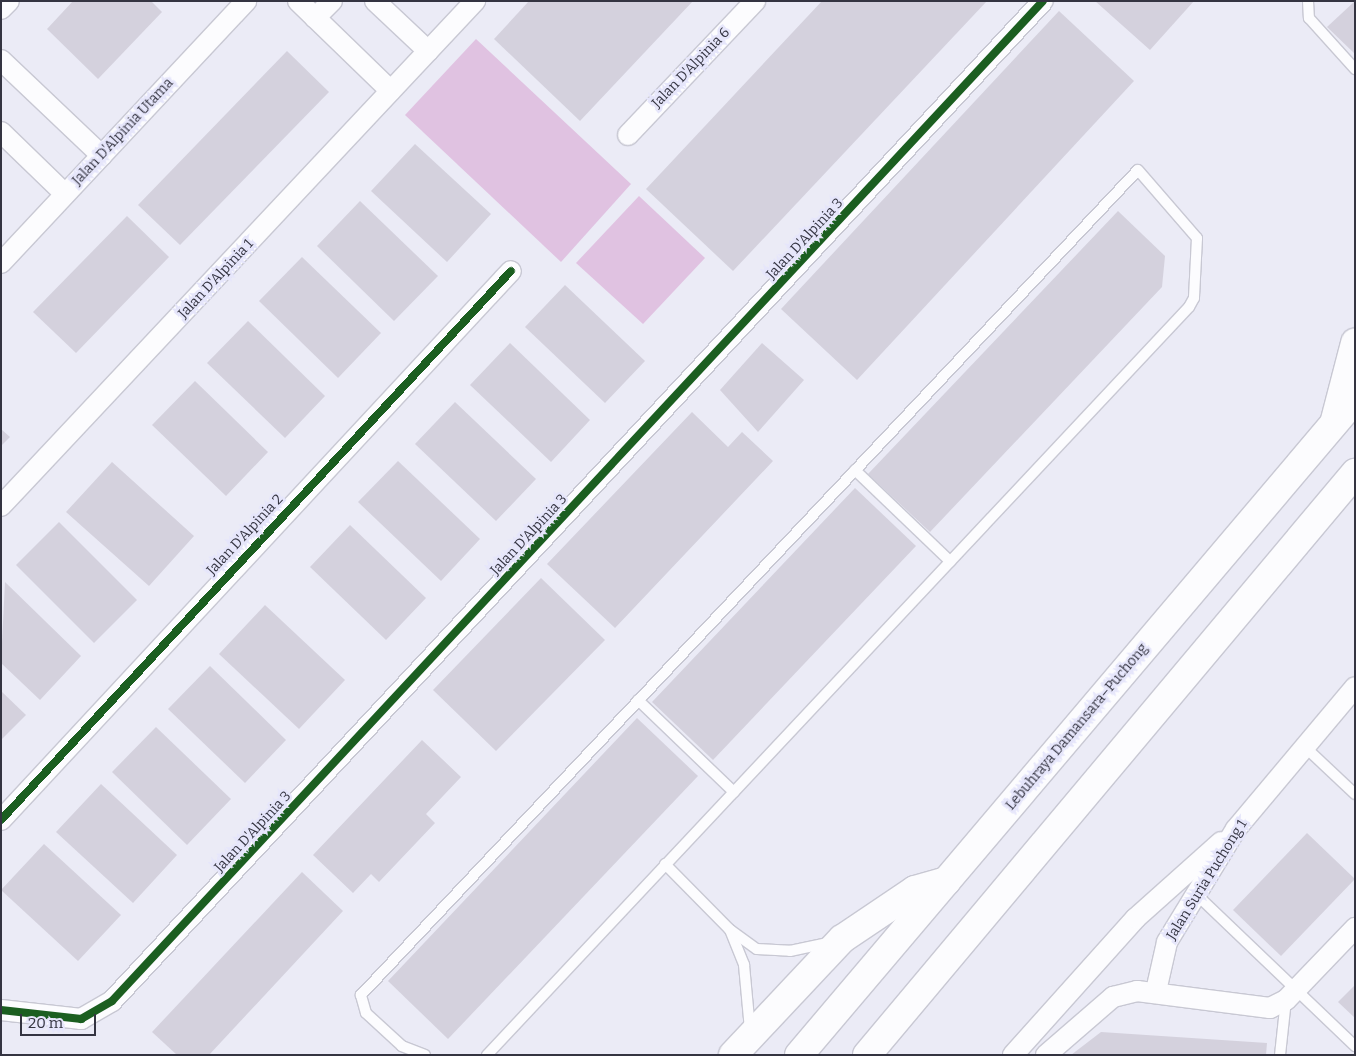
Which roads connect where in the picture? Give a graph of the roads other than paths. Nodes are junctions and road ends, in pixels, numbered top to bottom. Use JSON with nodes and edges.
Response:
{"nodes":[{"id":1,"x":9,"y":1,"type":"edge"},
{"id":2,"x":246,"y":1,"type":"edge"},
{"id":3,"x":298,"y":1,"type":"edge"},
{"id":4,"x":332,"y":1,"type":"edge"},
{"id":5,"x":375,"y":1,"type":"edge"},
{"id":6,"x":475,"y":1,"type":"edge"},
{"id":7,"x":755,"y":1,"type":"edge"},
{"id":8,"x":1043,"y":1,"type":"edge"},
{"id":9,"x":1308,"y":1,"type":"edge"},
{"id":10,"x":1,"y":9,"type":"edge"},
{"id":11,"x":315,"y":18,"type":"junction"},
{"id":12,"x":428,"y":51,"type":"junction"},
{"id":13,"x":1,"y":60,"type":"edge"},
{"id":14,"x":1355,"y":68,"type":"edge"},
{"id":15,"x":390,"y":91,"type":"junction"},
{"id":16,"x":1,"y":132,"type":"edge"},
{"id":17,"x":628,"y":135,"type":"dead end"},
{"id":18,"x":102,"y":156,"type":"junction"},
{"id":19,"x":65,"y":194,"type":"junction"},
{"id":20,"x":1,"y":263,"type":"edge"},
{"id":21,"x":511,"y":271,"type":"dead end"},
{"id":22,"x":1355,"y":343,"type":"edge"},
{"id":23,"x":1355,"y":399,"type":"edge"},
{"id":24,"x":1334,"y":423,"type":"junction"},
{"id":25,"x":855,"y":470,"type":"junction"},
{"id":26,"x":1355,"y":473,"type":"edge"},
{"id":27,"x":1,"y":506,"type":"edge"},
{"id":28,"x":950,"y":561,"type":"junction"},
{"id":29,"x":1355,"y":686,"type":"edge"},
{"id":30,"x":638,"y":700,"type":"junction"},
{"id":31,"x":1304,"y":746,"type":"junction"},
{"id":32,"x":734,"y":792,"type":"junction"},
{"id":33,"x":1355,"y":794,"type":"edge"},
{"id":34,"x":1,"y":820,"type":"edge"},
{"id":35,"x":1236,"y":829,"type":"junction"},
{"id":36,"x":665,"y":864,"type":"junction"},
{"id":37,"x":947,"y":881,"type":"junction"},
{"id":38,"x":1197,"y":894,"type":"junction"},
{"id":39,"x":1355,"y":928,"type":"edge"},
{"id":40,"x":729,"y":929,"type":"junction"},
{"id":41,"x":842,"y":939,"type":"junction"},
{"id":42,"x":1156,"y":991,"type":"junction"},
{"id":43,"x":1291,"y":995,"type":"junction"},
{"id":44,"x":1060,"y":1003,"type":"junction"},
{"id":45,"x":1,"y":1010,"type":"edge"},
{"id":46,"x":1081,"y":1020,"type":"junction"},
{"id":47,"x":742,"y":1046,"type":"edge"},
{"id":48,"x":1355,"y":1046,"type":"edge"},
{"id":49,"x":425,"y":1055,"type":"edge"},
{"id":50,"x":487,"y":1055,"type":"edge"},
{"id":51,"x":799,"y":1055,"type":"edge"},
{"id":52,"x":867,"y":1055,"type":"edge"},
{"id":53,"x":1013,"y":1055,"type":"edge"},
{"id":54,"x":1046,"y":1055,"type":"edge"},
{"id":55,"x":1280,"y":1055,"type":"edge"}],
"edges":[{"from":1,"to":10,"type":"street"},
{"from":2,"to":18,"type":"street","name":"Jalan D'Alpinia Utama"},
{"from":3,"to":11,"type":"street"},
{"from":4,"to":11,"type":"street"},
{"from":5,"to":12,"type":"street"},
{"from":6,"to":12,"type":"street","name":"Jalan D'Alpinia 1"},
{"from":7,"to":17,"type":"street","name":"Jalan D'Alpinia 6"},
{"from":8,"to":45,"type":"street","name":"Jalan D'Alpinia 3"},
{"from":9,"to":14,"type":"lane"},
{"from":11,"to":15,"type":"street"},
{"from":12,"to":15,"type":"street","name":"Jalan D'Alpinia 1"},
{"from":13,"to":18,"type":"street"},
{"from":15,"to":27,"type":"street","name":"Jalan D'Alpinia 1"},
{"from":16,"to":19,"type":"street"},
{"from":18,"to":19,"type":"street","name":"Jalan D'Alpinia Utama"},
{"from":19,"to":20,"type":"street","name":"Jalan D'Alpinia Utama"},
{"from":21,"to":34,"type":"street","name":"Jalan D'Alpinia 2"},
{"from":22,"to":24,"type":"highway"},
{"from":23,"to":24,"type":"highway","name":"Lebuhraya Damansara–Puchong"},
{"from":24,"to":37,"type":"highway","name":"Lebuhraya Damansara–Puchong"},
{"from":25,"to":28,"type":"lane"},
{"from":25,"to":28,"type":"lane"},
{"from":25,"to":30,"type":"lane"},
{"from":26,"to":52,"type":"highway"},
{"from":28,"to":32,"type":"lane"},
{"from":29,"to":31,"type":"street","name":"Jalan Suria Puchong 1"},
{"from":30,"to":32,"type":"lane"},
{"from":30,"to":49,"type":"lane"},
{"from":31,"to":33,"type":"lane"},
{"from":31,"to":35,"type":"street","name":"Jalan Suria Puchong 1"},
{"from":32,"to":36,"type":"lane"},
{"from":35,"to":38,"type":"street","name":"Jalan Suria Puchong 1"},
{"from":35,"to":44,"type":"street"},
{"from":36,"to":40,"type":"lane"},
{"from":36,"to":50,"type":"lane"},
{"from":37,"to":41,"type":"highway"},
{"from":37,"to":51,"type":"highway","name":"Lebuhraya Damansara–Puchong"},
{"from":38,"to":42,"type":"street","name":"Jalan Suria Puchong 1"},
{"from":38,"to":43,"type":"lane"},
{"from":39,"to":43,"type":"street"},
{"from":40,"to":41,"type":"lane"},
{"from":40,"to":47,"type":"lane"},
{"from":41,"to":47,"type":"highway"},
{"from":42,"to":43,"type":"street"},
{"from":42,"to":46,"type":"street"},
{"from":43,"to":48,"type":"lane"},
{"from":43,"to":55,"type":"lane"},
{"from":44,"to":46,"type":"street"},
{"from":44,"to":53,"type":"street"},
{"from":46,"to":54,"type":"street"}]}
